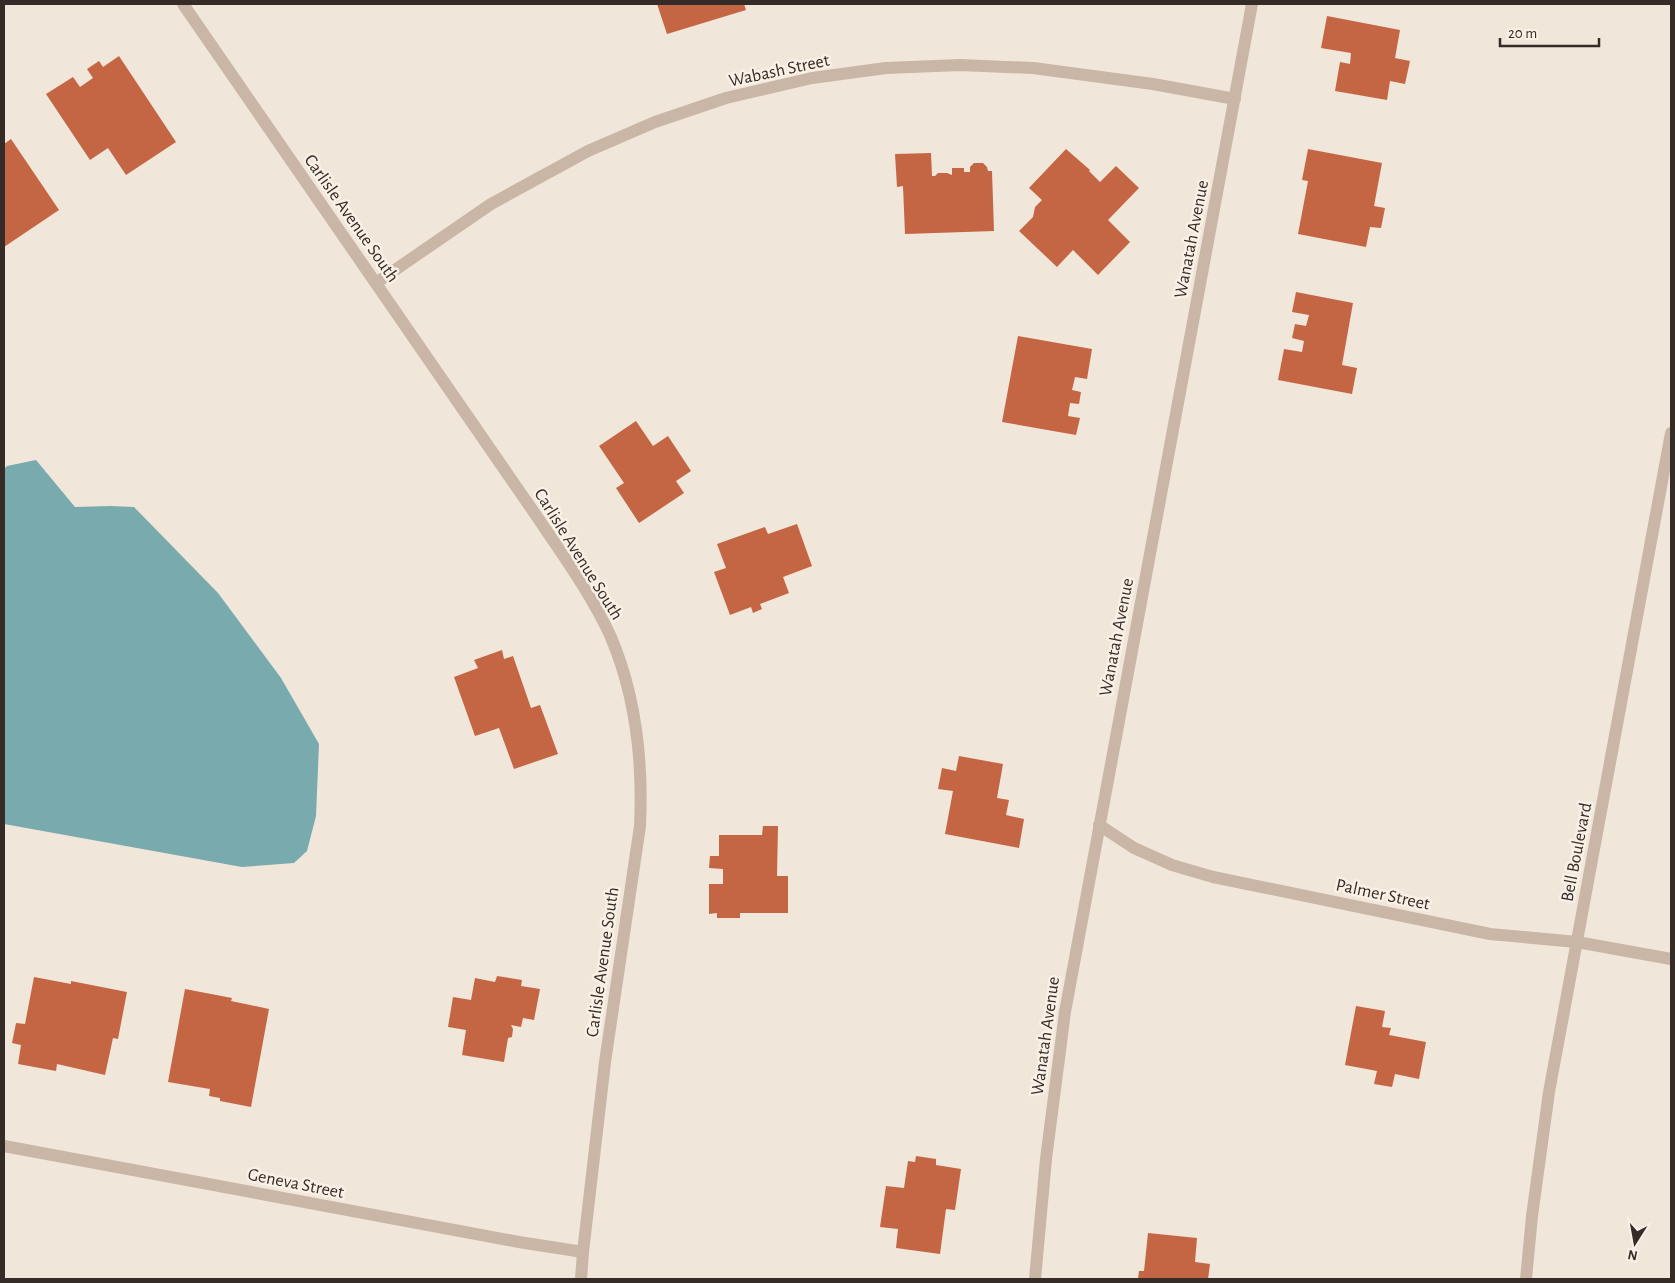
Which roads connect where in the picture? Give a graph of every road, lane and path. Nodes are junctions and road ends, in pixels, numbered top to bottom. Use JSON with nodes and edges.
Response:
{"nodes":[{"id":1,"x":183,"y":4,"type":"edge"},
{"id":2,"x":1252,"y":4,"type":"edge"},
{"id":3,"x":1235,"y":99,"type":"junction"},
{"id":4,"x":376,"y":283,"type":"junction"},
{"id":5,"x":1671,"y":433,"type":"edge"},
{"id":6,"x":1099,"y":825,"type":"junction"},
{"id":7,"x":1577,"y":942,"type":"junction"},
{"id":8,"x":1671,"y":959,"type":"edge"},
{"id":9,"x":4,"y":1146,"type":"edge"},
{"id":10,"x":583,"y":1252,"type":"junction"},
{"id":11,"x":581,"y":1279,"type":"edge"},
{"id":12,"x":1035,"y":1279,"type":"edge"},
{"id":13,"x":1526,"y":1279,"type":"edge"}],
"edges":[{"from":1,"to":4,"type":"street","name":"Carlisle Avenue South"},
{"from":2,"to":3,"type":"street","name":"Wanatah Avenue"},
{"from":3,"to":4,"type":"street","name":"Wabash Street"},
{"from":3,"to":6,"type":"street","name":"Wanatah Avenue"},
{"from":4,"to":10,"type":"street","name":"Carlisle Avenue South"},
{"from":5,"to":7,"type":"street","name":"Bell Boulevard"},
{"from":6,"to":7,"type":"street","name":"Palmer Street"},
{"from":6,"to":12,"type":"street","name":"Wanatah Avenue"},
{"from":7,"to":8,"type":"street","name":"Palmer Street"},
{"from":7,"to":13,"type":"street","name":"Bell Boulevard"},
{"from":9,"to":10,"type":"street","name":"Geneva Street"},
{"from":10,"to":11,"type":"street","name":"Carlisle Avenue South"}]}
